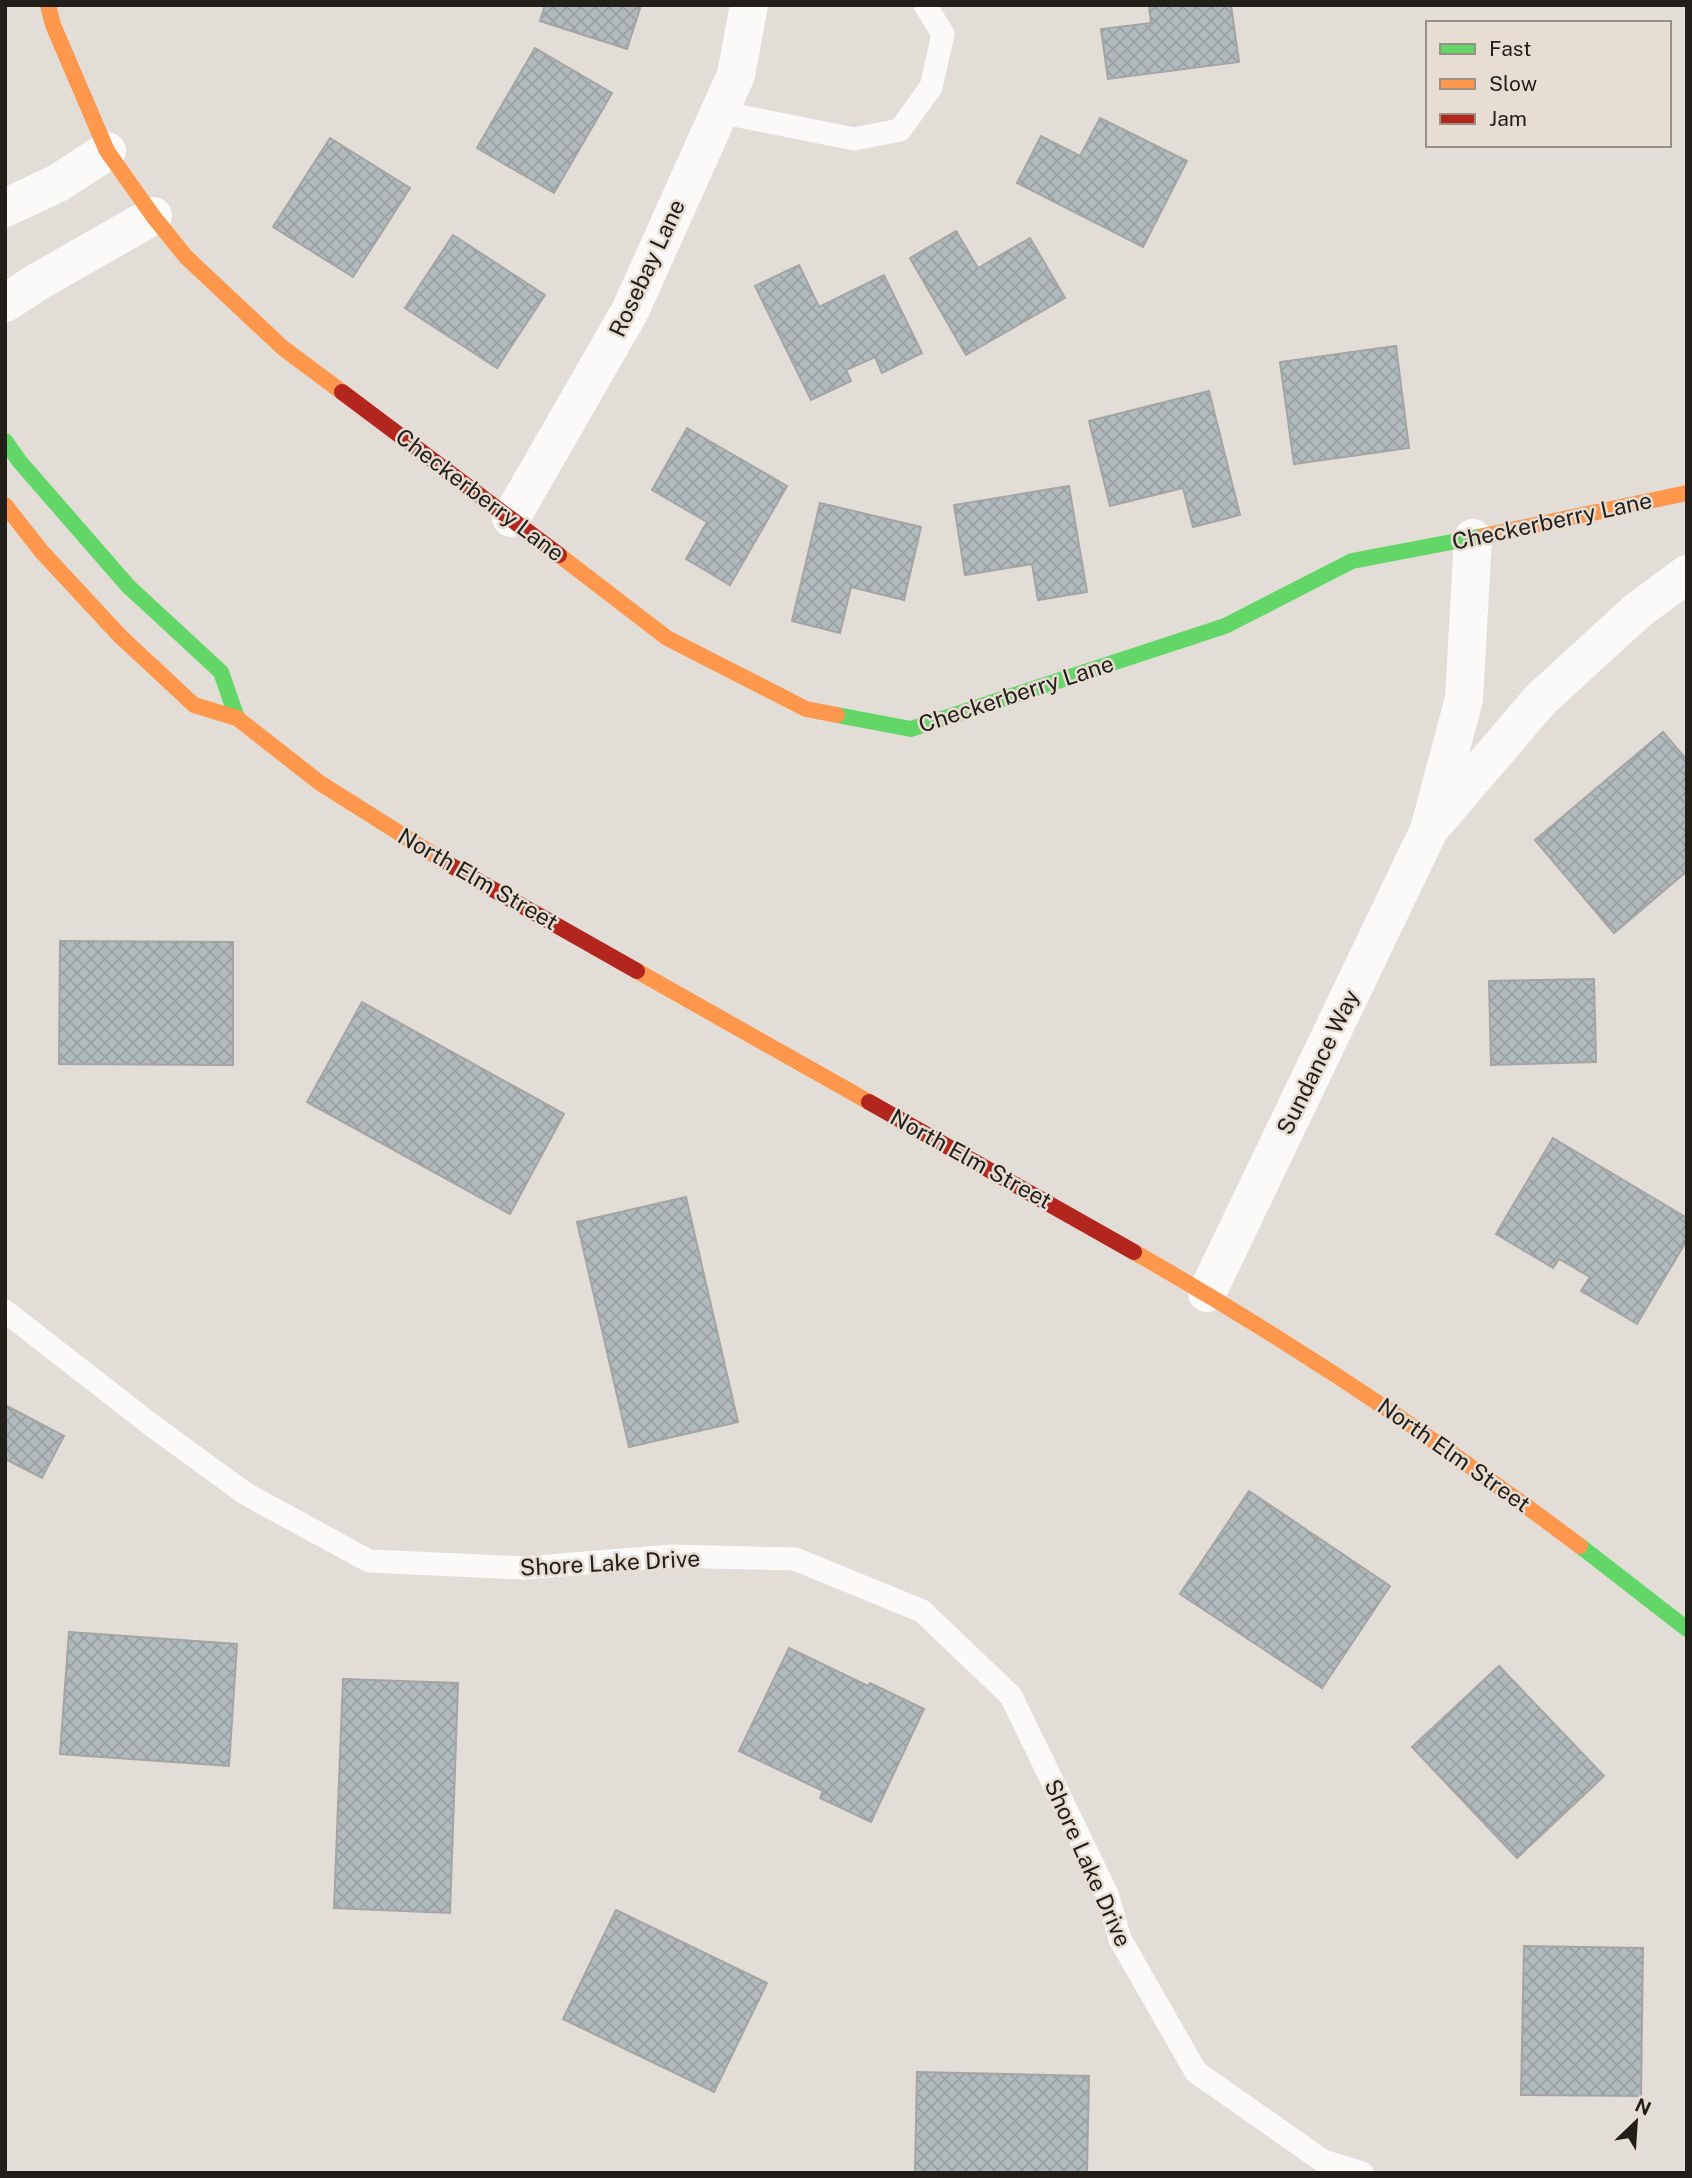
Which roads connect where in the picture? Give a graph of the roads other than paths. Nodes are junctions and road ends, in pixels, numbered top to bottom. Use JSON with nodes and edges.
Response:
{"nodes":[{"id":1,"x":48,"y":5,"type":"edge"},
{"id":2,"x":749,"y":5,"type":"edge"},
{"id":3,"x":925,"y":5,"type":"edge"},
{"id":4,"x":719,"y":112,"type":"junction"},
{"id":5,"x":107,"y":151,"type":"junction"},
{"id":6,"x":5,"y":208,"type":"edge"},
{"id":7,"x":153,"y":216,"type":"junction"},
{"id":8,"x":5,"y":303,"type":"edge"},
{"id":9,"x":5,"y":441,"type":"edge"},
{"id":10,"x":1687,"y":493,"type":"edge"},
{"id":11,"x":5,"y":505,"type":"edge"},
{"id":12,"x":511,"y":518,"type":"junction"},
{"id":13,"x":1473,"y":538,"type":"junction"},
{"id":14,"x":1687,"y":574,"type":"edge"},
{"id":15,"x":237,"y":718,"type":"junction"},
{"id":16,"x":1429,"y":830,"type":"junction"},
{"id":17,"x":1207,"y":1293,"type":"junction"},
{"id":18,"x":5,"y":1311,"type":"edge"},
{"id":19,"x":1687,"y":1629,"type":"edge"},
{"id":20,"x":1362,"y":2173,"type":"edge"}],
"edges":[{"from":1,"to":5,"type":"main road","name":"Checkerberry Lane"},
{"from":2,"to":4,"type":"street","name":"Rosebay Lane"},
{"from":3,"to":4,"type":"lane"},
{"from":4,"to":12,"type":"street","name":"Rosebay Lane"},
{"from":5,"to":6,"type":"street"},
{"from":5,"to":7,"type":"main road","name":"Checkerberry Lane"},
{"from":7,"to":8,"type":"street"},
{"from":7,"to":12,"type":"main road","name":"Checkerberry Lane"},
{"from":9,"to":15,"type":"main road"},
{"from":10,"to":13,"type":"main road","name":"Checkerberry Lane"},
{"from":11,"to":15,"type":"main road","name":"North Elm Street"},
{"from":12,"to":13,"type":"main road","name":"Checkerberry Lane"},
{"from":13,"to":16,"type":"street","name":"Sundance Way"},
{"from":14,"to":16,"type":"street","name":"Sundance Way"},
{"from":15,"to":17,"type":"main road","name":"North Elm Street"},
{"from":16,"to":17,"type":"street","name":"Sundance Way"},
{"from":17,"to":19,"type":"main road","name":"North Elm Street"},
{"from":18,"to":20,"type":"lane","name":"Shore Lake Drive"}]}
